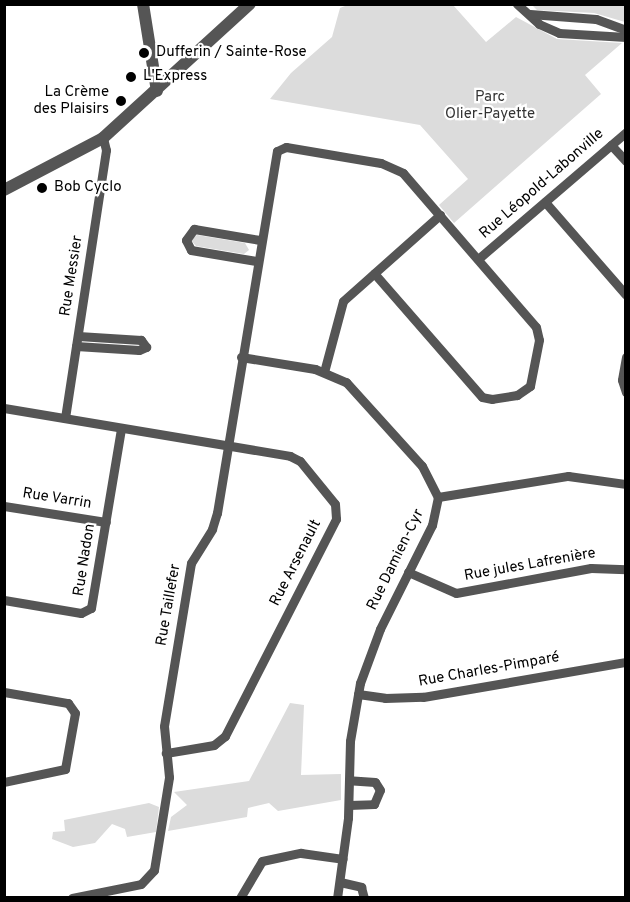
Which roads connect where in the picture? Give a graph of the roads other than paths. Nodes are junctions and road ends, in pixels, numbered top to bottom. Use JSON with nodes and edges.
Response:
{"nodes":[{"id":1,"x":143,"y":4,"type":"edge"},
{"id":2,"x":250,"y":4,"type":"edge"},
{"id":3,"x":520,"y":7,"type":"edge"},
{"id":4,"x":626,"y":30,"type":"edge"},
{"id":5,"x":626,"y":37,"type":"edge"},
{"id":6,"x":157,"y":92,"type":"junction"},
{"id":7,"x":626,"y":132,"type":"edge"},
{"id":8,"x":103,"y":138,"type":"junction"},
{"id":9,"x":611,"y":145,"type":"junction"},
{"id":10,"x":626,"y":161,"type":"edge"},
{"id":11,"x":4,"y":190,"type":"edge"},
{"id":12,"x":545,"y":202,"type":"junction"},
{"id":13,"x":440,"y":215,"type":"junction"},
{"id":14,"x":260,"y":240,"type":"junction"},
{"id":15,"x":478,"y":259,"type":"junction"},
{"id":16,"x":256,"y":261,"type":"junction"},
{"id":17,"x":374,"y":273,"type":"junction"},
{"id":18,"x":626,"y":295,"type":"edge"},
{"id":19,"x":78,"y":336,"type":"junction"},
{"id":20,"x":76,"y":346,"type":"junction"},
{"id":21,"x":241,"y":357,"type":"junction"},
{"id":22,"x":626,"y":357,"type":"edge"},
{"id":23,"x":324,"y":372,"type":"junction"},
{"id":24,"x":626,"y":392,"type":"edge"},
{"id":25,"x":4,"y":408,"type":"edge"},
{"id":26,"x":65,"y":418,"type":"junction"},
{"id":27,"x":121,"y":428,"type":"junction"},
{"id":28,"x":228,"y":445,"type":"junction"},
{"id":29,"x":626,"y":484,"type":"edge"},
{"id":30,"x":438,"y":497,"type":"junction"},
{"id":31,"x":4,"y":506,"type":"edge"},
{"id":32,"x":106,"y":522,"type":"junction"},
{"id":33,"x":626,"y":569,"type":"edge"},
{"id":34,"x":408,"y":572,"type":"junction"},
{"id":35,"x":4,"y":600,"type":"edge"},
{"id":36,"x":626,"y":662,"type":"edge"},
{"id":37,"x":4,"y":692,"type":"edge"},
{"id":38,"x":358,"y":694,"type":"junction"},
{"id":39,"x":166,"y":753,"type":"junction"},
{"id":40,"x":349,"y":780,"type":"junction"},
{"id":41,"x":4,"y":782,"type":"edge"},
{"id":42,"x":349,"y":805,"type":"junction"},
{"id":43,"x":343,"y":859,"type":"junction"},
{"id":44,"x":340,"y":882,"type":"junction"},
{"id":45,"x":72,"y":897,"type":"edge"},
{"id":46,"x":240,"y":897,"type":"edge"},
{"id":47,"x":337,"y":897,"type":"edge"},
{"id":48,"x":364,"y":897,"type":"edge"}],
"edges":[{"from":1,"to":6,"type":"street"},
{"from":2,"to":6,"type":"street"},
{"from":3,"to":4,"type":"street"},
{"from":3,"to":5,"type":"street"},
{"from":6,"to":8,"type":"street"},
{"from":7,"to":9,"type":"street","name":"Rue Léopold-Labonville"},
{"from":8,"to":11,"type":"street"},
{"from":8,"to":19,"type":"street","name":"Rue Messier"},
{"from":9,"to":10,"type":"street"},
{"from":9,"to":12,"type":"street","name":"Rue Léopold-Labonville"},
{"from":12,"to":15,"type":"street","name":"Rue Léopold-Labonville"},
{"from":12,"to":18,"type":"street"},
{"from":13,"to":14,"type":"street","name":"Rue Taillefer"},
{"from":13,"to":15,"type":"street","name":"Rue Taillefer"},
{"from":13,"to":17,"type":"street"},
{"from":14,"to":16,"type":"street","name":"Rue Taillefer"},
{"from":14,"to":16,"type":"street"},
{"from":15,"to":17,"type":"street","name":"Rue Taillefer"},
{"from":16,"to":21,"type":"street","name":"Rue Taillefer"},
{"from":17,"to":23,"type":"street"},
{"from":19,"to":20,"type":"street","name":"Rue Messier"},
{"from":19,"to":20,"type":"street"},
{"from":20,"to":26,"type":"street","name":"Rue Messier"},
{"from":21,"to":23,"type":"street","name":"Rue Damien-Cyr"},
{"from":21,"to":28,"type":"street","name":"Rue Taillefer"},
{"from":22,"to":24,"type":"street"},
{"from":23,"to":30,"type":"street","name":"Rue Damien-Cyr"},
{"from":25,"to":26,"type":"street","name":"Rue Arsenault"},
{"from":26,"to":27,"type":"street","name":"Rue Arsenault"},
{"from":27,"to":28,"type":"street","name":"Rue Arsenault"},
{"from":27,"to":32,"type":"street","name":"Rue Nadon"},
{"from":28,"to":39,"type":"street","name":"Rue Taillefer"},
{"from":28,"to":39,"type":"street","name":"Rue Arsenault"},
{"from":29,"to":30,"type":"street"},
{"from":30,"to":34,"type":"street","name":"Rue Damien-Cyr"},
{"from":31,"to":32,"type":"street","name":"Rue Varrin"},
{"from":32,"to":35,"type":"street","name":"Rue Nadon"},
{"from":33,"to":34,"type":"street","name":"Rue jules Lafrenière"},
{"from":34,"to":38,"type":"street","name":"Rue Damien-Cyr"},
{"from":36,"to":38,"type":"street","name":"Rue Charles-Pimparé"},
{"from":37,"to":41,"type":"street"},
{"from":38,"to":40,"type":"street","name":"Rue Damien-Cyr"},
{"from":39,"to":45,"type":"street","name":"Rue Taillefer"},
{"from":40,"to":42,"type":"street","name":"Rue Damien-Cyr"},
{"from":40,"to":42,"type":"street"},
{"from":42,"to":43,"type":"street","name":"Rue Damien-Cyr"},
{"from":43,"to":44,"type":"street","name":"Rue Damien-Cyr"},
{"from":43,"to":46,"type":"street"},
{"from":44,"to":47,"type":"street","name":"Rue Damien-Cyr"},
{"from":44,"to":48,"type":"street"}]}
